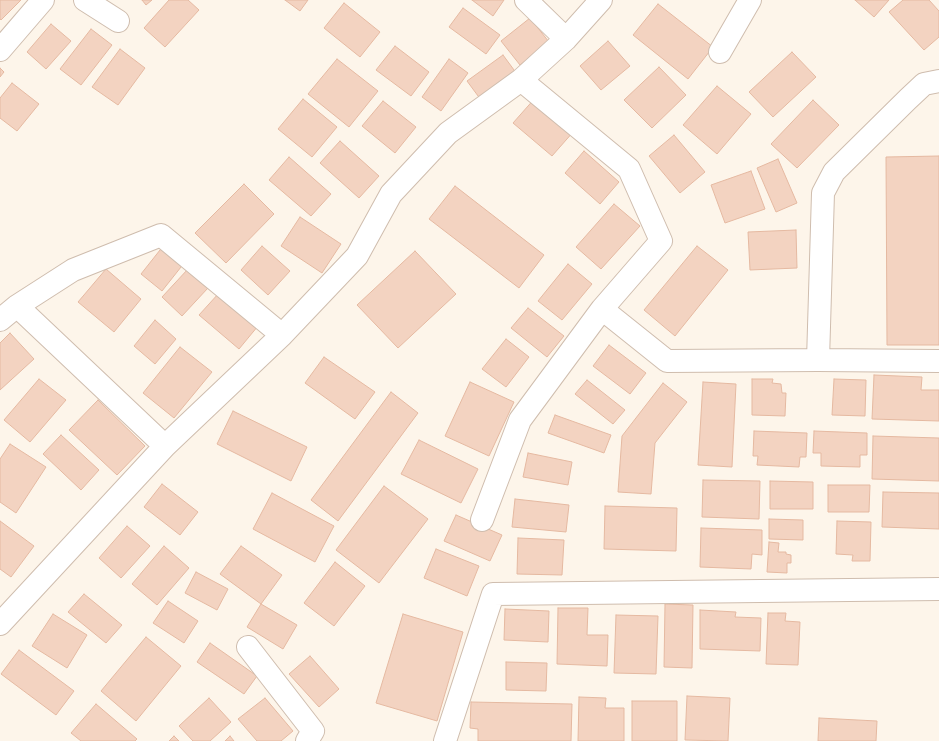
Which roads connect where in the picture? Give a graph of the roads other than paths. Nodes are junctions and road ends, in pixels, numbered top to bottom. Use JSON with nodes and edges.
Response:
{"nodes":[{"id":1,"x":43,"y":0,"type":"edge"},
{"id":2,"x":85,"y":0,"type":"edge"},
{"id":3,"x":526,"y":0,"type":"edge"},
{"id":4,"x":601,"y":0,"type":"edge"},
{"id":5,"x":750,"y":0,"type":"edge"},
{"id":6,"x":118,"y":21,"type":"dead end"},
{"id":7,"x":566,"y":39,"type":"junction"},
{"id":8,"x":0,"y":50,"type":"edge"},
{"id":9,"x":720,"y":52,"type":"dead end"},
{"id":10,"x":521,"y":80,"type":"junction"},
{"id":11,"x":939,"y":81,"type":"edge"},
{"id":12,"x":17,"y":306,"type":"junction"},
{"id":13,"x":602,"y":309,"type":"junction"},
{"id":14,"x":0,"y":320,"type":"edge"},
{"id":15,"x":282,"y":335,"type":"junction"},
{"id":16,"x":818,"y":360,"type":"junction"},
{"id":17,"x":939,"y":361,"type":"edge"},
{"id":18,"x":165,"y":446,"type":"junction"},
{"id":19,"x":482,"y":520,"type":"dead end"},
{"id":20,"x":939,"y":589,"type":"edge"},
{"id":21,"x":0,"y":624,"type":"edge"},
{"id":22,"x":248,"y":647,"type":"dead end"},
{"id":23,"x":307,"y":741,"type":"edge"},
{"id":24,"x":445,"y":741,"type":"edge"}],
"edges":[{"from":1,"to":8,"type":"street"},
{"from":2,"to":6,"type":"street"},
{"from":3,"to":7,"type":"street"},
{"from":4,"to":7,"type":"street"},
{"from":5,"to":9,"type":"street"},
{"from":7,"to":10,"type":"street"},
{"from":10,"to":13,"type":"street"},
{"from":10,"to":15,"type":"street"},
{"from":11,"to":16,"type":"street"},
{"from":12,"to":14,"type":"street"},
{"from":12,"to":15,"type":"street"},
{"from":12,"to":18,"type":"street"},
{"from":13,"to":16,"type":"street"},
{"from":13,"to":19,"type":"street"},
{"from":15,"to":18,"type":"street"},
{"from":16,"to":17,"type":"street"},
{"from":18,"to":21,"type":"street"},
{"from":20,"to":24,"type":"street"},
{"from":22,"to":23,"type":"street"}]}
